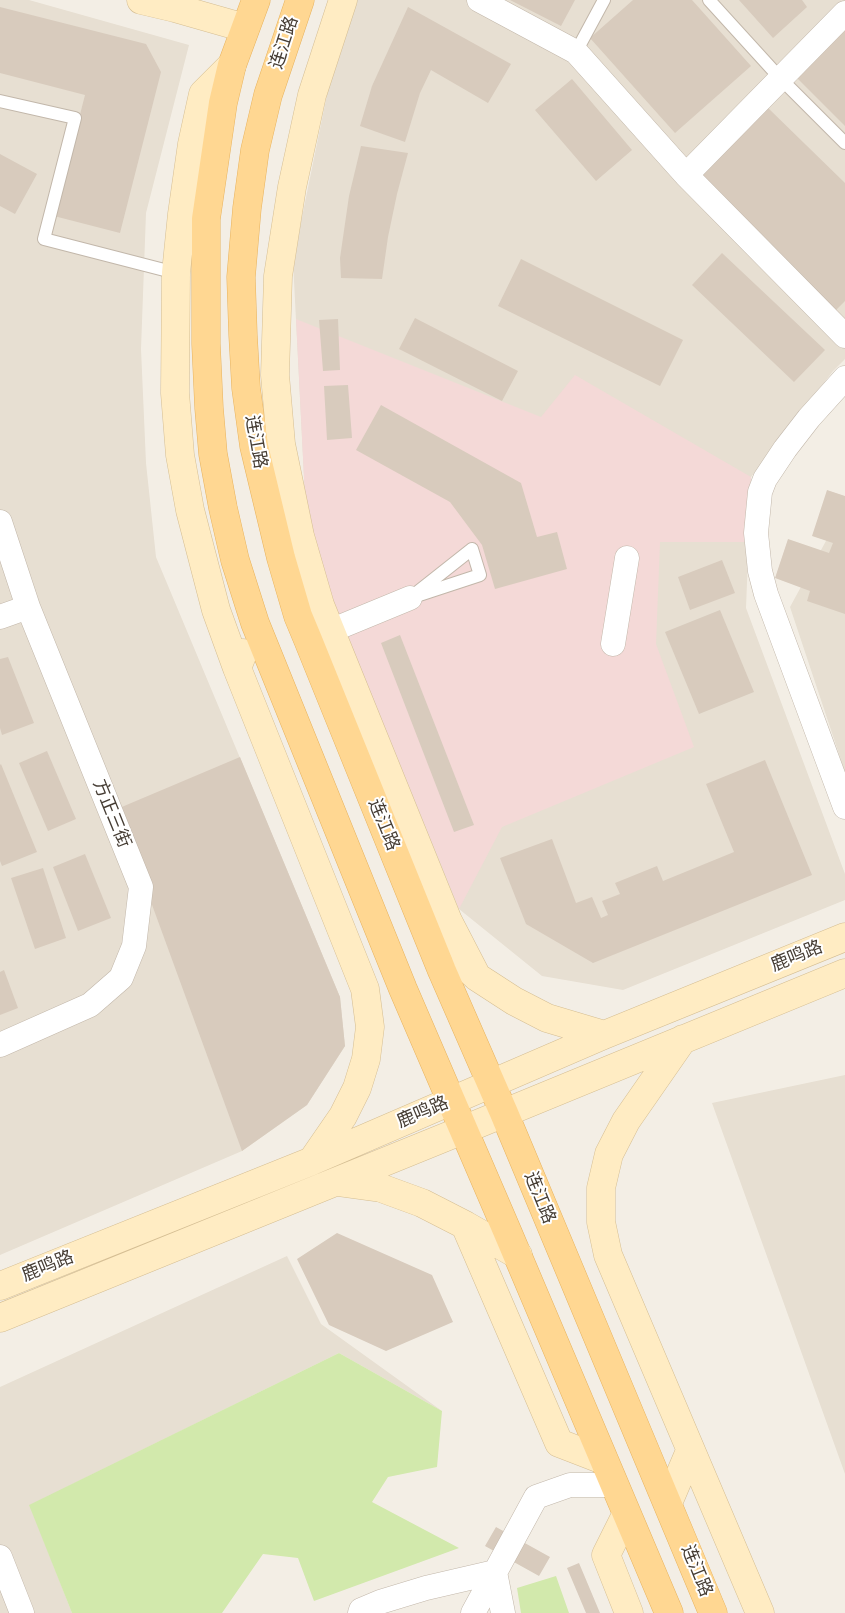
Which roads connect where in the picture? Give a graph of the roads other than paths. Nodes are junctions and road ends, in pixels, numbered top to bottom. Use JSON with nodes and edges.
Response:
{"nodes":[{"id":1,"x":141,"y":0,"type":"edge"},
{"id":2,"x":256,"y":0,"type":"edge"},
{"id":3,"x":300,"y":0,"type":"edge"},
{"id":4,"x":343,"y":0,"type":"edge"},
{"id":5,"x":479,"y":0,"type":"edge"},
{"id":6,"x":604,"y":0,"type":"edge"},
{"id":7,"x":709,"y":0,"type":"edge"},
{"id":8,"x":845,"y":12,"type":"edge"},
{"id":9,"x":245,"y":28,"type":"junction"},
{"id":10,"x":576,"y":52,"type":"junction"},
{"id":11,"x":232,"y":65,"type":"junction"},
{"id":12,"x":780,"y":78,"type":"junction"},
{"id":13,"x":0,"y":101,"type":"edge"},
{"id":14,"x":845,"y":143,"type":"edge"},
{"id":15,"x":686,"y":175,"type":"junction"},
{"id":16,"x":176,"y":273,"type":"junction"},
{"id":17,"x":845,"y":336,"type":"edge"},
{"id":18,"x":845,"y":378,"type":"edge"},
{"id":19,"x":209,"y":408,"type":"junction"},
{"id":20,"x":176,"y":411,"type":"junction"},
{"id":21,"x":0,"y":522,"type":"edge"},
{"id":22,"x":627,"y":558,"type":"dead end"},
{"id":23,"x":410,"y":598,"type":"junction"},
{"id":24,"x":28,"y":606,"type":"junction"},
{"id":25,"x":216,"y":610,"type":"junction"},
{"id":26,"x":0,"y":617,"type":"edge"},
{"id":27,"x":254,"y":623,"type":"junction"},
{"id":28,"x":319,"y":636,"type":"junction"},
{"id":29,"x":613,"y":644,"type":"dead end"},
{"id":30,"x":238,"y":668,"type":"junction"},
{"id":31,"x":845,"y":807,"type":"edge"},
{"id":32,"x":372,"y":914,"type":"junction"},
{"id":33,"x":340,"y":928,"type":"junction"},
{"id":34,"x":427,"y":934,"type":"junction"},
{"id":35,"x":845,"y":937,"type":"edge"},
{"id":36,"x":845,"y":973,"type":"edge"},
{"id":37,"x":477,"y":977,"type":"junction"},
{"id":38,"x":604,"y":1035,"type":"junction"},
{"id":39,"x":683,"y":1040,"type":"junction"},
{"id":40,"x":0,"y":1045,"type":"edge"},
{"id":41,"x":491,"y":1084,"type":"junction"},
{"id":42,"x":451,"y":1101,"type":"junction"},
{"id":43,"x":504,"y":1112,"type":"junction"},
{"id":44,"x":463,"y":1130,"type":"junction"},
{"id":45,"x":312,"y":1161,"type":"junction"},
{"id":46,"x":335,"y":1182,"type":"junction"},
{"id":47,"x":465,"y":1225,"type":"junction"},
{"id":48,"x":518,"y":1255,"type":"junction"},
{"id":49,"x":0,"y":1286,"type":"edge"},
{"id":50,"x":0,"y":1318,"type":"edge"},
{"id":51,"x":690,"y":1450,"type":"junction"},
{"id":52,"x":603,"y":1460,"type":"junction"},
{"id":53,"x":614,"y":1485,"type":"junction"},
{"id":54,"x":668,"y":1503,"type":"junction"},
{"id":55,"x":626,"y":1515,"type":"junction"},
{"id":56,"x":0,"y":1557,"type":"edge"},
{"id":57,"x":495,"y":1572,"type":"junction"},
{"id":58,"x":362,"y":1612,"type":"edge"},
{"id":59,"x":22,"y":1613,"type":"edge"},
{"id":60,"x":473,"y":1613,"type":"edge"},
{"id":61,"x":503,"y":1613,"type":"edge"},
{"id":62,"x":629,"y":1613,"type":"edge"},
{"id":63,"x":668,"y":1613,"type":"edge"},
{"id":64,"x":713,"y":1613,"type":"edge"},
{"id":65,"x":760,"y":1613,"type":"edge"}],
"edges":[{"from":1,"to":9,"type":"main road"},
{"from":2,"to":9,"type":"main road"},
{"from":3,"to":28,"type":"main road","name":"连江路"},
{"from":4,"to":28,"type":"main road"},
{"from":5,"to":10,"type":"street"},
{"from":6,"to":10,"type":"lane"},
{"from":7,"to":12,"type":"lane"},
{"from":8,"to":12,"type":"street"},
{"from":9,"to":11,"type":"main road"},
{"from":10,"to":15,"type":"street"},
{"from":11,"to":16,"type":"main road"},
{"from":11,"to":19,"type":"main road"},
{"from":12,"to":14,"type":"lane"},
{"from":12,"to":15,"type":"street"},
{"from":13,"to":16,"type":"lane"},
{"from":15,"to":17,"type":"street"},
{"from":16,"to":20,"type":"main road"},
{"from":18,"to":31,"type":"street"},
{"from":19,"to":20,"type":"street"},
{"from":19,"to":27,"type":"main road"},
{"from":20,"to":25,"type":"main road"},
{"from":21,"to":24,"type":"street","name":"方正三街"},
{"from":22,"to":29,"type":"street"},
{"from":23,"to":23,"type":"lane"},
{"from":23,"to":28,"type":"street"},
{"from":24,"to":26,"type":"street"},
{"from":24,"to":40,"type":"street","name":"方正三街"},
{"from":25,"to":27,"type":"street"},
{"from":25,"to":30,"type":"main road"},
{"from":27,"to":30,"type":"main road"},
{"from":27,"to":32,"type":"main road"},
{"from":28,"to":34,"type":"main road","name":"连江路"},
{"from":28,"to":37,"type":"main road"},
{"from":30,"to":33,"type":"main road"},
{"from":32,"to":33,"type":"main road"},
{"from":32,"to":42,"type":"main road"},
{"from":33,"to":45,"type":"main road"},
{"from":34,"to":37,"type":"main road"},
{"from":34,"to":41,"type":"main road","name":"连江路"},
{"from":35,"to":38,"type":"main road","name":"鹿鸣路"},
{"from":36,"to":39,"type":"main road","name":"鹿鸣路"},
{"from":37,"to":38,"type":"main road"},
{"from":38,"to":41,"type":"main road","name":"鹿鸣路"},
{"from":39,"to":43,"type":"main road","name":"鹿鸣路"},
{"from":39,"to":51,"type":"main road"},
{"from":41,"to":42,"type":"main road","name":"鹿鸣路"},
{"from":41,"to":43,"type":"main road","name":"连江路"},
{"from":42,"to":44,"type":"main road"},
{"from":42,"to":45,"type":"main road","name":"鹿鸣路"},
{"from":43,"to":44,"type":"main road","name":"鹿鸣路"},
{"from":43,"to":54,"type":"main road","name":"连江路"},
{"from":44,"to":46,"type":"main road","name":"鹿鸣路"},
{"from":44,"to":48,"type":"main road"},
{"from":45,"to":49,"type":"main road","name":"鹿鸣路"},
{"from":46,"to":47,"type":"main road"},
{"from":46,"to":50,"type":"main road","name":"鹿鸣路"},
{"from":47,"to":48,"type":"main road"},
{"from":47,"to":52,"type":"main road"},
{"from":48,"to":52,"type":"main road"},
{"from":51,"to":54,"type":"main road"},
{"from":51,"to":65,"type":"main road"},
{"from":52,"to":53,"type":"main road"},
{"from":53,"to":55,"type":"main road"},
{"from":53,"to":57,"type":"street"},
{"from":54,"to":64,"type":"main road","name":"连江路"},
{"from":55,"to":62,"type":"main road"},
{"from":55,"to":63,"type":"main road"},
{"from":56,"to":59,"type":"street"},
{"from":57,"to":58,"type":"street"},
{"from":57,"to":60,"type":"street"},
{"from":57,"to":61,"type":"street"}]}
